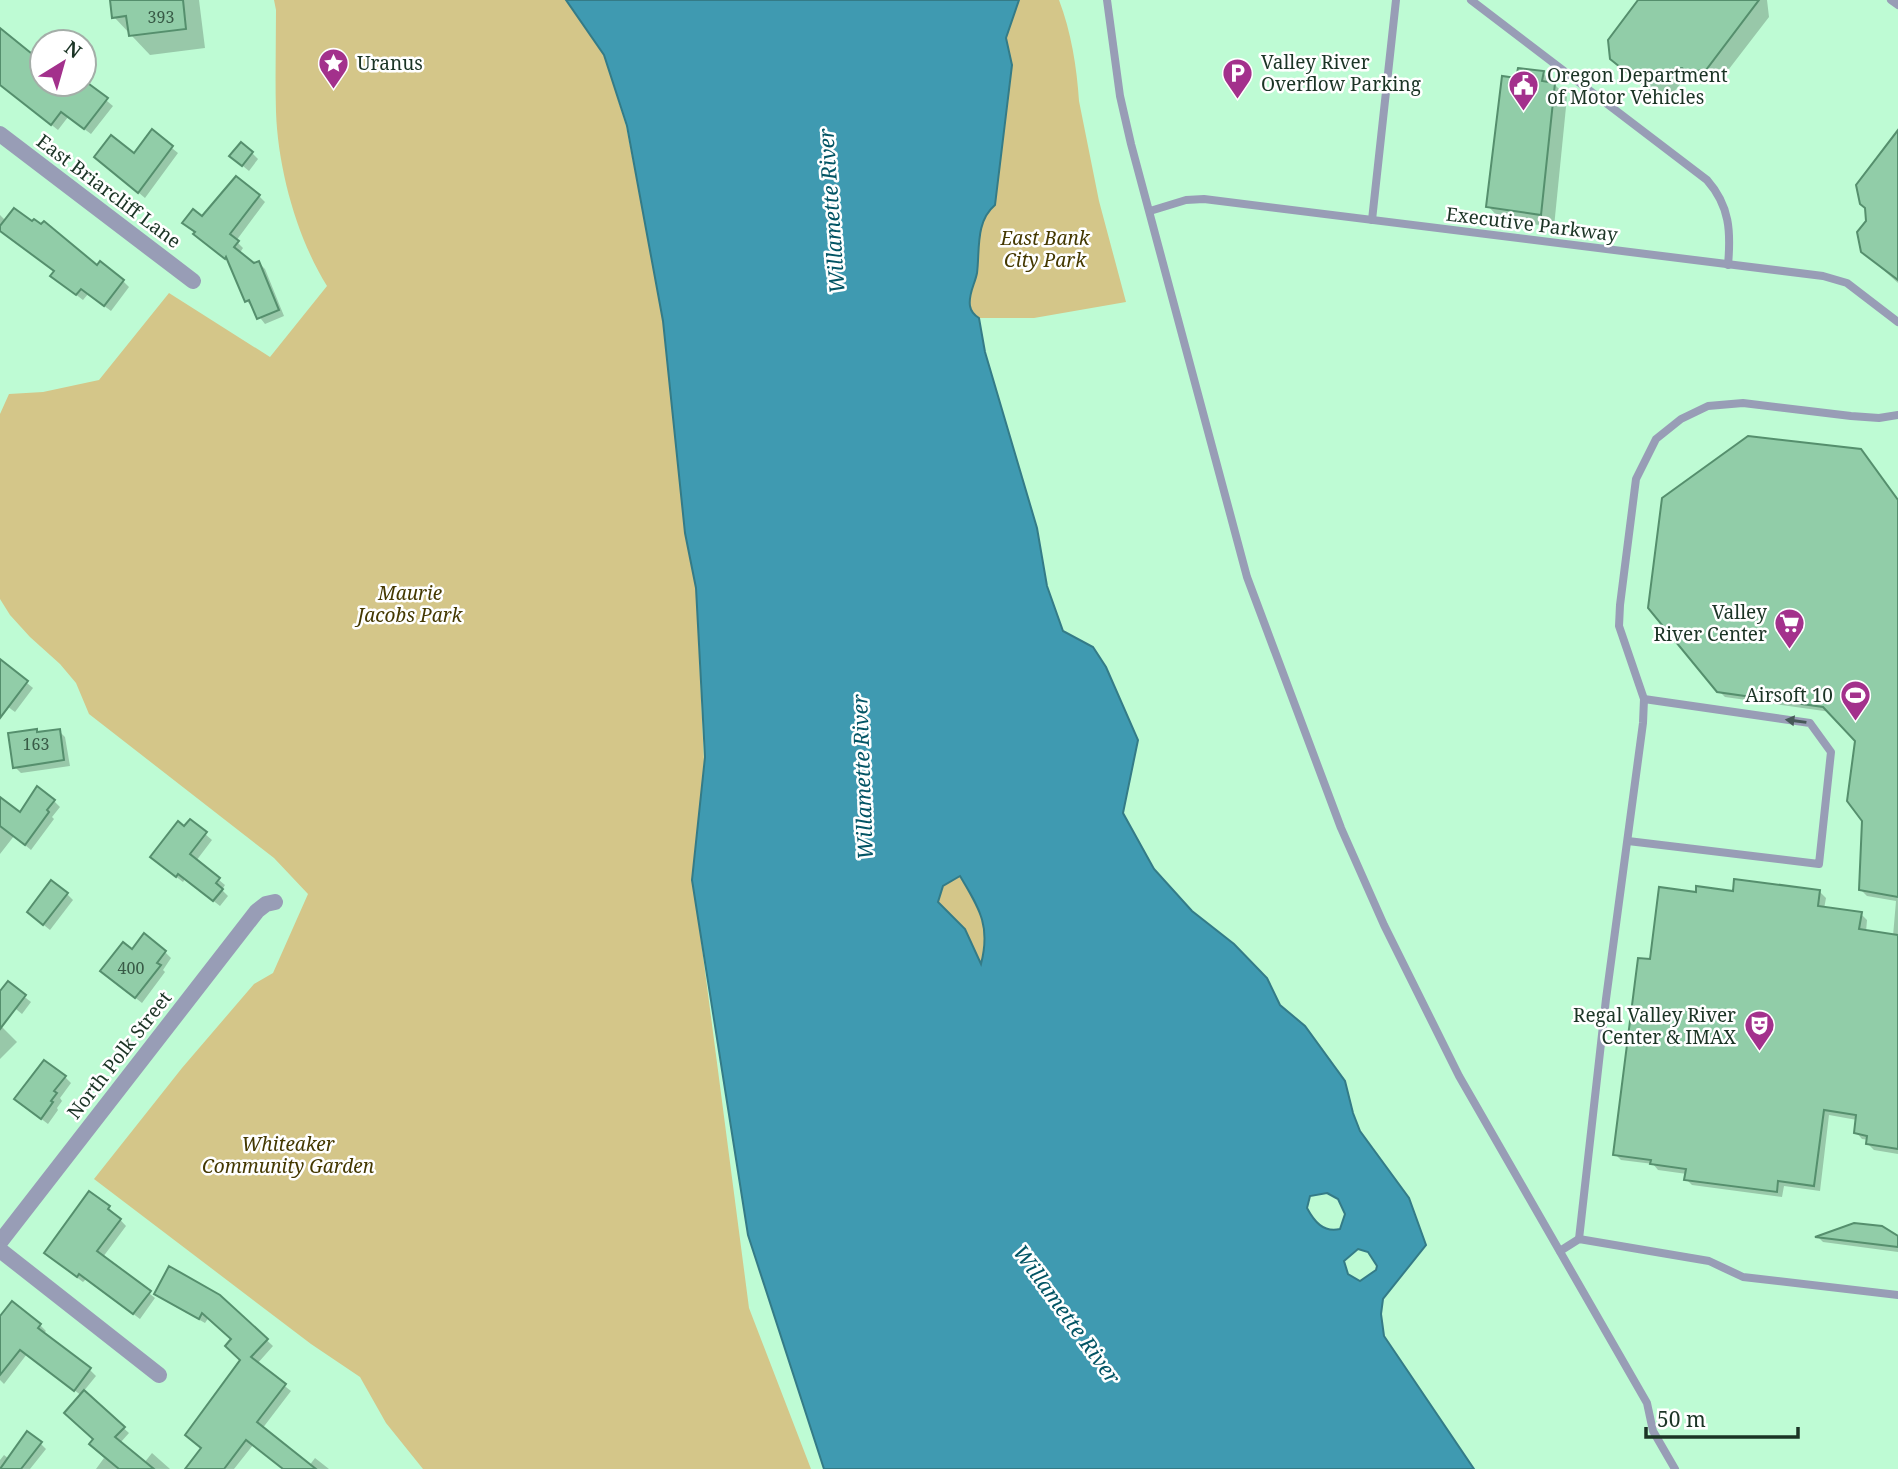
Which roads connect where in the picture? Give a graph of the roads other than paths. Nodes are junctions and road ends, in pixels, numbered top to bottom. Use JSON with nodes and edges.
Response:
{"nodes":[{"id":1,"x":1107,"y":0,"type":"edge"},
{"id":2,"x":1396,"y":0,"type":"edge"},
{"id":3,"x":1471,"y":0,"type":"edge"},
{"id":4,"x":1891,"y":0,"type":"edge"},
{"id":5,"x":1898,"y":5,"type":"edge"},
{"id":6,"x":0,"y":134,"type":"edge"},
{"id":7,"x":1150,"y":211,"type":"junction"},
{"id":8,"x":1372,"y":220,"type":"junction"},
{"id":9,"x":1728,"y":265,"type":"junction"},
{"id":10,"x":193,"y":281,"type":"dead end"},
{"id":11,"x":1898,"y":322,"type":"edge"},
{"id":12,"x":1898,"y":415,"type":"edge"},
{"id":13,"x":1644,"y":699,"type":"junction"},
{"id":14,"x":1628,"y":841,"type":"junction"},
{"id":15,"x":275,"y":902,"type":"dead end"},
{"id":16,"x":1579,"y":1239,"type":"junction"},
{"id":17,"x":0,"y":1242,"type":"edge"},
{"id":18,"x":0,"y":1250,"type":"edge"},
{"id":19,"x":1560,"y":1251,"type":"junction"},
{"id":20,"x":1898,"y":1295,"type":"edge"},
{"id":21,"x":159,"y":1374,"type":"dead end"},
{"id":22,"x":1675,"y":1469,"type":"edge"}],
"edges":[{"from":1,"to":7,"type":"lane"},
{"from":2,"to":8,"type":"lane"},
{"from":3,"to":9,"type":"lane"},
{"from":4,"to":5,"type":"lane"},
{"from":6,"to":10,"type":"street","name":"East Briarcliff Lane"},
{"from":7,"to":8,"type":"lane","name":"Executive Parkway"},
{"from":7,"to":19,"type":"lane"},
{"from":8,"to":9,"type":"lane","name":"Executive Parkway"},
{"from":9,"to":11,"type":"lane","name":"Executive Parkway"},
{"from":12,"to":13,"type":"lane"},
{"from":13,"to":14,"type":"lane"},
{"from":14,"to":13,"type":"lane","one_way":true},
{"from":14,"to":16,"type":"lane"},
{"from":15,"to":17,"type":"street","name":"North Polk Street"},
{"from":16,"to":19,"type":"lane"},
{"from":16,"to":20,"type":"lane"},
{"from":18,"to":21,"type":"street"},
{"from":19,"to":22,"type":"lane"}]}
